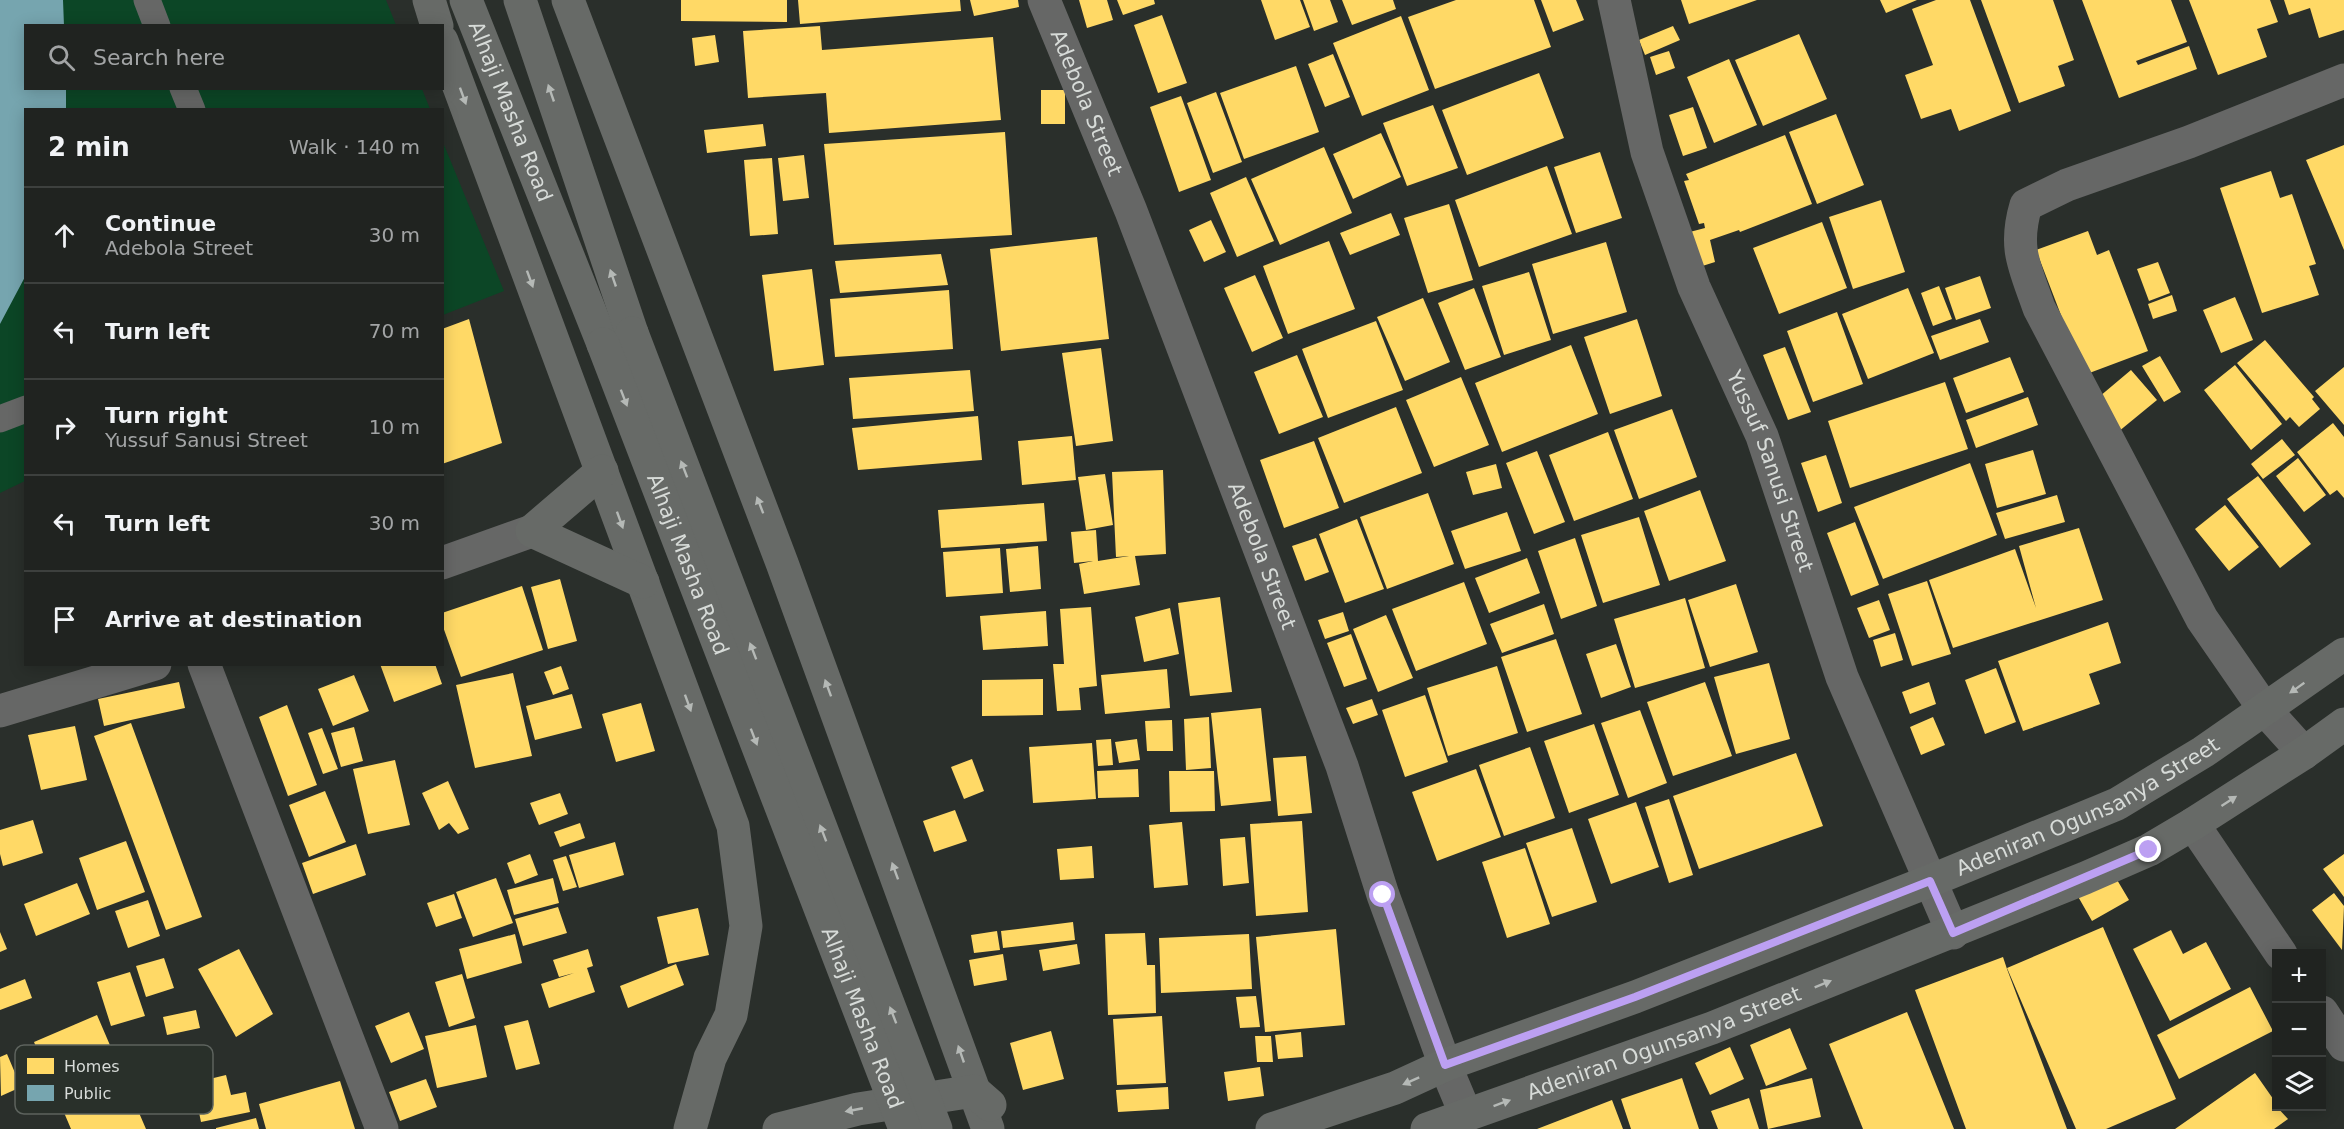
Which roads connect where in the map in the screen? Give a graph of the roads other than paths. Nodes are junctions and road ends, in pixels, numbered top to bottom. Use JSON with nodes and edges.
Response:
{"nodes":[{"id":1,"x":147,"y":0,"type":"edge"},
{"id":2,"x":429,"y":0,"type":"edge"},
{"id":3,"x":466,"y":0,"type":"edge"},
{"id":4,"x":520,"y":0,"type":"edge"},
{"id":5,"x":568,"y":0,"type":"edge"},
{"id":6,"x":1044,"y":0,"type":"edge"},
{"id":7,"x":1614,"y":0,"type":"edge"},
{"id":8,"x":156,"y":24,"type":"edge"},
{"id":9,"x":436,"y":24,"type":"edge"},
{"id":10,"x":444,"y":46,"type":"edge"},
{"id":11,"x":2344,"y":80,"type":"edge"},
{"id":12,"x":184,"y":90,"type":"edge"},
{"id":13,"x":191,"y":108,"type":"edge"},
{"id":14,"x":617,"y":338,"type":"junction"},
{"id":15,"x":24,"y":410,"type":"edge"},
{"id":16,"x":0,"y":419,"type":"edge"},
{"id":17,"x":602,"y":471,"type":"junction"},
{"id":18,"x":532,"y":531,"type":"junction"},
{"id":19,"x":444,"y":562,"type":"edge"},
{"id":20,"x":643,"y":582,"type":"junction"},
{"id":21,"x":2344,"y":654,"type":"edge"},
{"id":22,"x":149,"y":666,"type":"edge"},
{"id":23,"x":205,"y":666,"type":"edge"},
{"id":24,"x":2265,"y":710,"type":"junction"},
{"id":25,"x":0,"y":711,"type":"edge"},
{"id":26,"x":2344,"y":724,"type":"edge"},
{"id":27,"x":2304,"y":753,"type":"junction"},
{"id":28,"x":2193,"y":824,"type":"junction"},
{"id":29,"x":1930,"y":881,"type":"junction"},
{"id":30,"x":1953,"y":933,"type":"junction"},
{"id":31,"x":2278,"y":949,"type":"edge"},
{"id":32,"x":2326,"y":1018,"type":"edge"},
{"id":33,"x":2344,"y":1045,"type":"edge"},
{"id":34,"x":1445,"y":1065,"type":"junction"},
{"id":35,"x":974,"y":1091,"type":"junction"},
{"id":36,"x":1466,"y":1115,"type":"junction"},
{"id":37,"x":382,"y":1129,"type":"edge"},
{"id":38,"x":690,"y":1129,"type":"edge"},
{"id":39,"x":779,"y":1129,"type":"edge"},
{"id":40,"x":905,"y":1129,"type":"edge"},
{"id":41,"x":936,"y":1129,"type":"edge"},
{"id":42,"x":988,"y":1129,"type":"edge"},
{"id":43,"x":1011,"y":1129,"type":"edge"},
{"id":44,"x":1272,"y":1129,"type":"edge"},
{"id":45,"x":1427,"y":1129,"type":"edge"}],
"edges":[{"from":1,"to":8,"type":"lane"},
{"from":2,"to":9,"type":"street"},
{"from":3,"to":14,"type":"street","name":"Alhaji Masha Road"},
{"from":14,"to":4,"type":"street","name":"Alhaji Masha Road","one_way":true},
{"from":35,"to":5,"type":"street","one_way":true},
{"from":6,"to":34,"type":"street","name":"Adebola Street"},
{"from":7,"to":29,"type":"street","name":"Yussuf Sanusi Street"},
{"from":10,"to":17,"type":"street","one_way":true},
{"from":11,"to":24,"type":"street"},
{"from":12,"to":13,"type":"lane"},
{"from":14,"to":40,"type":"street","name":"Alhaji Masha Road","one_way":true,"bridge":true},
{"from":41,"to":14,"type":"street","name":"Alhaji Masha Road","one_way":true,"bridge":true},
{"from":15,"to":16,"type":"lane"},
{"from":17,"to":18,"type":"street"},
{"from":17,"to":20,"type":"street","one_way":true},
{"from":18,"to":19,"type":"street"},
{"from":18,"to":20,"type":"street"},
{"from":20,"to":38,"type":"street","one_way":true},
{"from":21,"to":24,"type":"street","name":"Adeniran Ogunsanya Street","one_way":true},
{"from":22,"to":25,"type":"street"},
{"from":23,"to":37,"type":"street"},
{"from":24,"to":27,"type":"street"},
{"from":24,"to":29,"type":"street","name":"Adeniran Ogunsanya Street"},
{"from":26,"to":27,"type":"street","name":"Adeniran Ogunsanya Street"},
{"from":28,"to":27,"type":"street","name":"Adeniran Ogunsanya Street","one_way":true},
{"from":28,"to":30,"type":"street","name":"Adeniran Ogunsanya Street"},
{"from":28,"to":31,"type":"street"},
{"from":29,"to":30,"type":"street","name":"Yussuf Sanusi Street"},
{"from":29,"to":34,"type":"street","name":"Adeniran Ogunsanya Street"},
{"from":36,"to":30,"type":"street","name":"Adeniran Ogunsanya Street","one_way":true},
{"from":32,"to":33,"type":"street"},
{"from":34,"to":36,"type":"street","name":"Adebola Street"},
{"from":34,"to":44,"type":"street","name":"Adeniran Ogunsanya Street","one_way":true},
{"from":35,"to":39,"type":"street","one_way":true},
{"from":35,"to":42,"type":"street"},
{"from":35,"to":43,"type":"street"},
{"from":36,"to":45,"type":"street","name":"Adeniran Ogunsanya Street"}]}
